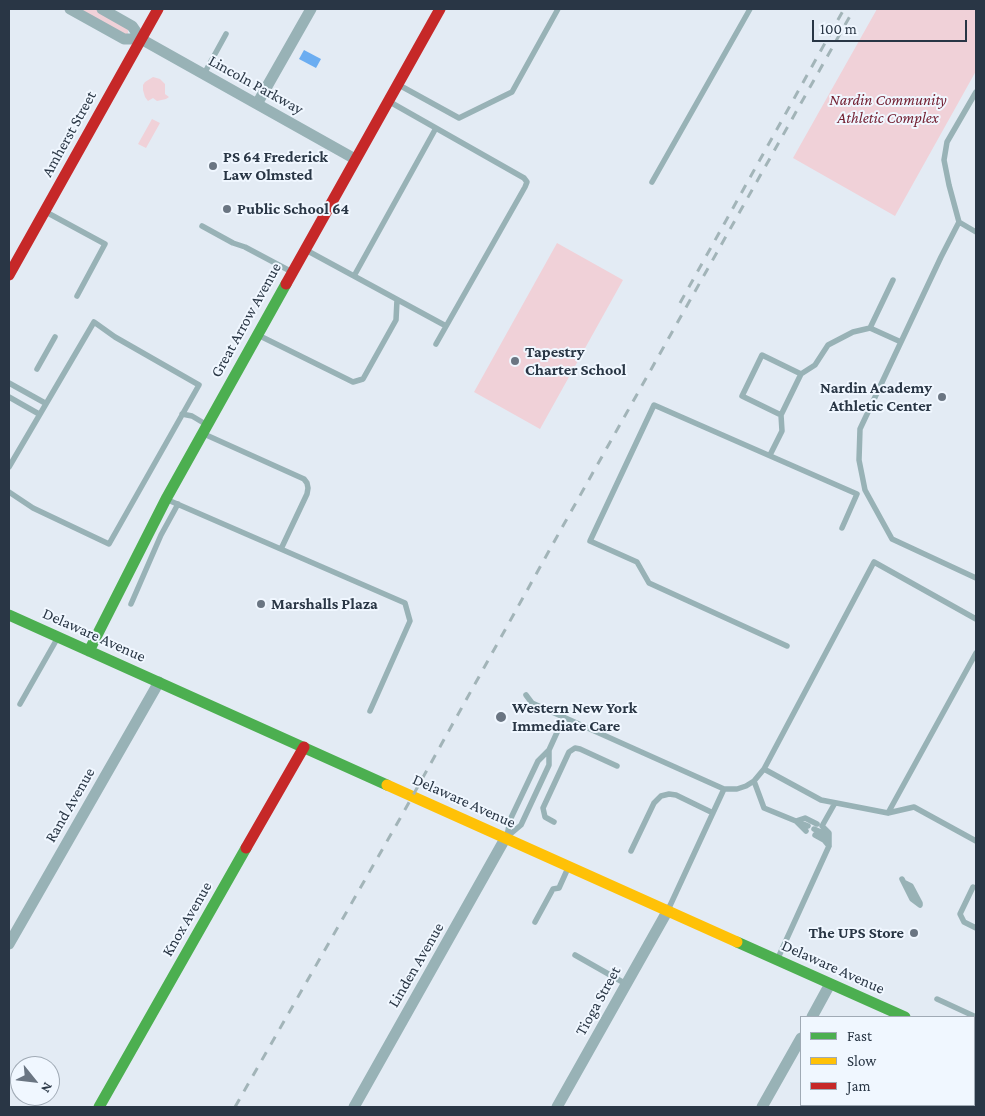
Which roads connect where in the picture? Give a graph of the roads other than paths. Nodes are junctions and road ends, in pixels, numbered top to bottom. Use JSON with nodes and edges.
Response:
{"nodes":[{"id":1,"x":70,"y":9,"type":"edge"},
{"id":2,"x":102,"y":9,"type":"edge"},
{"id":3,"x":158,"y":9,"type":"edge"},
{"id":4,"x":311,"y":9,"type":"edge"},
{"id":5,"x":440,"y":9,"type":"edge"},
{"id":6,"x":558,"y":9,"type":"edge"},
{"id":7,"x":750,"y":9,"type":"edge"},
{"id":8,"x":226,"y":34,"type":"dead end"},
{"id":9,"x":141,"y":39,"type":"junction"},
{"id":10,"x":204,"y":74,"type":"junction"},
{"id":11,"x":397,"y":84,"type":"junction"},
{"id":12,"x":976,"y":92,"type":"edge"},
{"id":13,"x":388,"y":101,"type":"junction"},
{"id":14,"x":258,"y":104,"type":"junction"},
{"id":15,"x":436,"y":128,"type":"junction"},
{"id":16,"x":356,"y":158,"type":"junction"},
{"id":17,"x":652,"y":182,"type":"dead end"},
{"id":18,"x":45,"y":211,"type":"junction"},
{"id":19,"x":959,"y":222,"type":"junction"},
{"id":20,"x":202,"y":226,"type":"dead end"},
{"id":21,"x":976,"y":232,"type":"edge"},
{"id":22,"x":304,"y":249,"type":"junction"},
{"id":23,"x":292,"y":272,"type":"junction"},
{"id":24,"x":9,"y":275,"type":"edge"},
{"id":25,"x":354,"y":276,"type":"junction"},
{"id":26,"x":893,"y":280,"type":"dead end"},
{"id":27,"x":77,"y":296,"type":"dead end"},
{"id":28,"x":397,"y":300,"type":"junction"},
{"id":29,"x":446,"y":326,"type":"junction"},
{"id":30,"x":870,"y":328,"type":"junction"},
{"id":31,"x":256,"y":334,"type":"junction"},
{"id":32,"x":55,"y":337,"type":"dead end"},
{"id":33,"x":901,"y":342,"type":"junction"},
{"id":34,"x":436,"y":344,"type":"dead end"},
{"id":35,"x":37,"y":369,"type":"dead end"},
{"id":36,"x":801,"y":374,"type":"junction"},
{"id":37,"x":9,"y":382,"type":"edge"},
{"id":38,"x":9,"y":397,"type":"edge"},
{"id":39,"x":45,"y":403,"type":"junction"},
{"id":40,"x":39,"y":414,"type":"junction"},
{"id":41,"x":182,"y":414,"type":"junction"},
{"id":42,"x":781,"y":415,"type":"junction"},
{"id":43,"x":204,"y":429,"type":"junction"},
{"id":44,"x":770,"y":456,"type":"junction"},
{"id":45,"x":9,"y":467,"type":"edge"},
{"id":46,"x":865,"y":490,"type":"junction"},
{"id":47,"x":9,"y":492,"type":"edge"},
{"id":48,"x":858,"y":494,"type":"junction"},
{"id":49,"x":166,"y":499,"type":"junction"},
{"id":50,"x":178,"y":504,"type":"junction"},
{"id":51,"x":842,"y":528,"type":"dead end"},
{"id":52,"x":281,"y":549,"type":"junction"},
{"id":53,"x":976,"y":578,"type":"edge"},
{"id":54,"x":131,"y":604,"type":"dead end"},
{"id":55,"x":10,"y":618,"type":"edge"},
{"id":56,"x":976,"y":619,"type":"edge"},
{"id":57,"x":58,"y":637,"type":"junction"},
{"id":58,"x":787,"y":646,"type":"dead end"},
{"id":59,"x":89,"y":651,"type":"junction"},
{"id":60,"x":976,"y":653,"type":"edge"},
{"id":61,"x":159,"y":682,"type":"junction"},
{"id":62,"x":526,"y":695,"type":"dead end"},
{"id":63,"x":20,"y":704,"type":"dead end"},
{"id":64,"x":370,"y":712,"type":"dead end"},
{"id":65,"x":564,"y":717,"type":"junction"},
{"id":66,"x":304,"y":747,"type":"junction"},
{"id":67,"x":549,"y":750,"type":"junction"},
{"id":68,"x":617,"y":766,"type":"dead end"},
{"id":69,"x":764,"y":769,"type":"junction"},
{"id":70,"x":754,"y":781,"type":"junction"},
{"id":71,"x":724,"y":789,"type":"junction"},
{"id":72,"x":835,"y":803,"type":"junction"},
{"id":73,"x":712,"y":813,"type":"junction"},
{"id":74,"x":888,"y":813,"type":"junction"},
{"id":75,"x":796,"y":821,"type":"junction"},
{"id":76,"x":554,"y":822,"type":"dead end"},
{"id":77,"x":807,"y":829,"type":"dead end"},
{"id":78,"x":506,"y":838,"type":"junction"},
{"id":79,"x":976,"y":841,"type":"edge"},
{"id":80,"x":829,"y":843,"type":"junction"},
{"id":81,"x":631,"y":851,"type":"dead end"},
{"id":82,"x":569,"y":866,"type":"junction"},
{"id":83,"x":903,"y":881,"type":"dead end"},
{"id":84,"x":973,"y":886,"type":"dead end"},
{"id":85,"x":920,"y":905,"type":"dead end"},
{"id":86,"x":668,"y":910,"type":"junction"},
{"id":87,"x":535,"y":922,"type":"dead end"},
{"id":88,"x":976,"y":928,"type":"edge"},
{"id":89,"x":9,"y":944,"type":"edge"},
{"id":90,"x":576,"y":955,"type":"dead end"},
{"id":91,"x":778,"y":960,"type":"junction"},
{"id":92,"x":626,"y":984,"type":"junction"},
{"id":93,"x":830,"y":984,"type":"junction"},
{"id":94,"x":937,"y":999,"type":"dead end"},
{"id":95,"x":813,"y":1016,"type":"edge"},
{"id":96,"x":902,"y":1016,"type":"edge"},
{"id":97,"x":974,"y":1016,"type":"edge"},
{"id":98,"x":800,"y":1040,"type":"edge"},
{"id":99,"x":99,"y":1107,"type":"edge"},
{"id":100,"x":354,"y":1107,"type":"edge"},
{"id":101,"x":556,"y":1107,"type":"edge"},
{"id":102,"x":762,"y":1107,"type":"edge"}],
"edges":[{"from":1,"to":9,"type":"street","name":"Lincoln Parkway"},
{"from":2,"to":9,"type":"street","name":"Lincoln Parkway"},
{"from":3,"to":9,"type":"street","name":"Amherst Street"},
{"from":4,"to":14,"type":"street"},
{"from":5,"to":11,"type":"street","name":"Great Arrow Avenue"},
{"from":6,"to":11,"type":"lane"},
{"from":7,"to":17,"type":"lane"},
{"from":8,"to":10,"type":"lane"},
{"from":9,"to":10,"type":"street","name":"Lincoln Parkway"},
{"from":9,"to":18,"type":"street","name":"Amherst Street"},
{"from":10,"to":14,"type":"street","name":"Lincoln Parkway"},
{"from":11,"to":13,"type":"street","name":"Great Arrow Avenue"},
{"from":12,"to":19,"type":"lane"},
{"from":13,"to":15,"type":"lane"},
{"from":13,"to":16,"type":"street","name":"Great Arrow Avenue"},
{"from":14,"to":16,"type":"street","name":"Lincoln Parkway"},
{"from":15,"to":25,"type":"lane"},
{"from":15,"to":29,"type":"lane"},
{"from":16,"to":22,"type":"street","name":"Great Arrow Avenue"},
{"from":18,"to":24,"type":"street","name":"Amherst Street"},
{"from":18,"to":27,"type":"lane"},
{"from":19,"to":21,"type":"lane"},
{"from":19,"to":33,"type":"lane"},
{"from":20,"to":23,"type":"lane"},
{"from":22,"to":23,"type":"street","name":"Great Arrow Avenue"},
{"from":22,"to":25,"type":"lane"},
{"from":23,"to":31,"type":"street","name":"Great Arrow Avenue"},
{"from":25,"to":28,"type":"lane"},
{"from":26,"to":30,"type":"lane"},
{"from":28,"to":29,"type":"lane"},
{"from":28,"to":31,"type":"lane"},
{"from":29,"to":34,"type":"lane"},
{"from":30,"to":33,"type":"lane"},
{"from":30,"to":36,"type":"lane"},
{"from":31,"to":43,"type":"street","name":"Great Arrow Avenue"},
{"from":32,"to":35,"type":"lane"},
{"from":33,"to":46,"type":"lane"},
{"from":36,"to":42,"type":"lane"},
{"from":36,"to":42,"type":"lane"},
{"from":37,"to":39,"type":"lane"},
{"from":38,"to":40,"type":"lane"},
{"from":39,"to":40,"type":"lane"},
{"from":39,"to":41,"type":"lane"},
{"from":40,"to":45,"type":"lane"},
{"from":41,"to":43,"type":"lane"},
{"from":41,"to":47,"type":"lane"},
{"from":42,"to":44,"type":"lane"},
{"from":43,"to":49,"type":"street","name":"Great Arrow Avenue"},
{"from":43,"to":52,"type":"lane"},
{"from":44,"to":48,"type":"lane"},
{"from":44,"to":58,"type":"lane"},
{"from":46,"to":48,"type":"lane"},
{"from":46,"to":53,"type":"lane"},
{"from":48,"to":51,"type":"lane"},
{"from":49,"to":50,"type":"lane"},
{"from":49,"to":59,"type":"street","name":"Great Arrow Avenue"},
{"from":50,"to":52,"type":"lane"},
{"from":50,"to":54,"type":"lane"},
{"from":52,"to":64,"type":"lane"},
{"from":55,"to":57,"type":"street","name":"Delaware Avenue"},
{"from":56,"to":69,"type":"lane"},
{"from":57,"to":59,"type":"street","name":"Delaware Avenue"},
{"from":57,"to":63,"type":"lane"},
{"from":59,"to":61,"type":"street","name":"Delaware Avenue"},
{"from":60,"to":74,"type":"lane"},
{"from":61,"to":66,"type":"street","name":"Delaware Avenue"},
{"from":61,"to":89,"type":"street","name":"Rand Avenue"},
{"from":62,"to":65,"type":"lane"},
{"from":65,"to":67,"type":"lane"},
{"from":65,"to":71,"type":"lane"},
{"from":66,"to":78,"type":"street","name":"Delaware Avenue"},
{"from":66,"to":99,"type":"street","name":"Knox Avenue"},
{"from":67,"to":78,"type":"lane"},
{"from":67,"to":78,"type":"lane"},
{"from":68,"to":76,"type":"lane"},
{"from":69,"to":70,"type":"lane"},
{"from":69,"to":72,"type":"lane"},
{"from":70,"to":71,"type":"lane"},
{"from":70,"to":75,"type":"lane"},
{"from":71,"to":73,"type":"lane"},
{"from":72,"to":74,"type":"lane"},
{"from":72,"to":80,"type":"lane"},
{"from":73,"to":81,"type":"lane"},
{"from":73,"to":86,"type":"lane"},
{"from":74,"to":79,"type":"lane"},
{"from":75,"to":77,"type":"lane"},
{"from":75,"to":80,"type":"lane"},
{"from":78,"to":82,"type":"street","name":"Delaware Avenue"},
{"from":78,"to":100,"type":"street","name":"Linden Avenue"},
{"from":80,"to":91,"type":"lane"},
{"from":82,"to":86,"type":"street","name":"Delaware Avenue"},
{"from":82,"to":87,"type":"lane"},
{"from":83,"to":85,"type":"lane"},
{"from":84,"to":88,"type":"lane"},
{"from":86,"to":91,"type":"street","name":"Delaware Avenue"},
{"from":86,"to":92,"type":"street","name":"Tioga Street"},
{"from":90,"to":92,"type":"lane"},
{"from":91,"to":93,"type":"street","name":"Delaware Avenue"},
{"from":92,"to":101,"type":"street","name":"Tioga Street"},
{"from":93,"to":95,"type":"street"},
{"from":93,"to":96,"type":"street","name":"Delaware Avenue"},
{"from":94,"to":97,"type":"lane"},
{"from":98,"to":102,"type":"street"}]}
